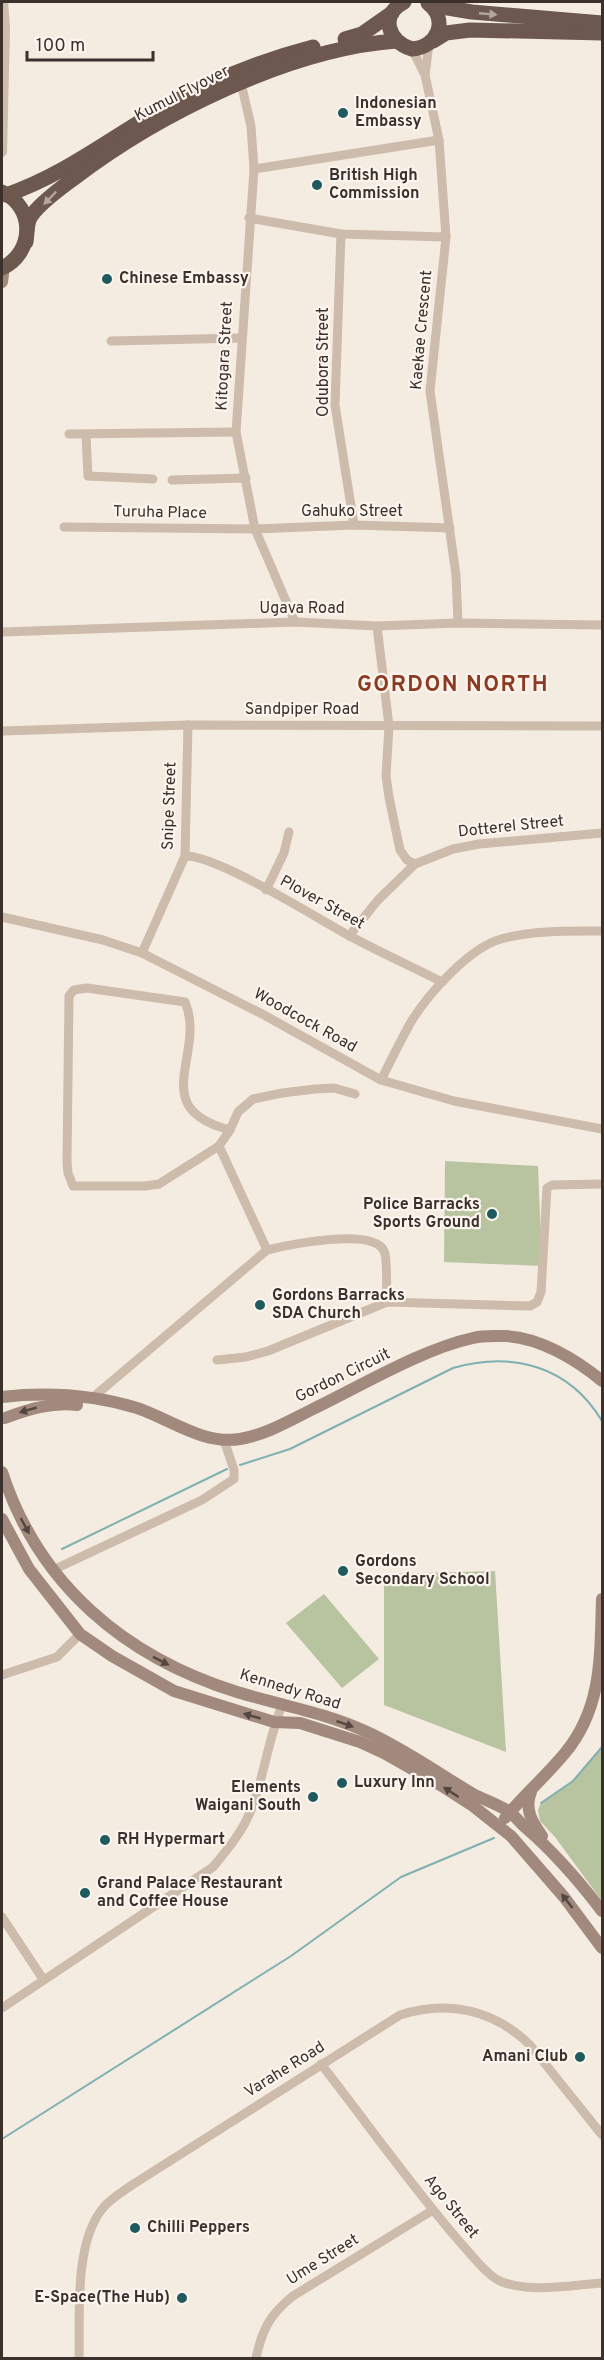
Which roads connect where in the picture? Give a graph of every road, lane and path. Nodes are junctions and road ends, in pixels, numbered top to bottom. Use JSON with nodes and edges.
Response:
{"nodes":[{"id":1,"x":3,"y":2,"type":"edge"},
{"id":2,"x":428,"y":3,"type":"edge"},
{"id":3,"x":399,"y":5,"type":"edge"},
{"id":4,"x":603,"y":23,"type":"edge"},
{"id":5,"x":603,"y":33,"type":"edge"},
{"id":6,"x":396,"y":41,"type":"junction"},
{"id":7,"x":431,"y":43,"type":"junction"},
{"id":8,"x":412,"y":49,"type":"junction"},
{"id":9,"x":426,"y":75,"type":"junction"},
{"id":10,"x":241,"y":83,"type":"junction"},
{"id":11,"x":439,"y":140,"type":"junction"},
{"id":12,"x":2,"y":152,"type":"edge"},
{"id":13,"x":254,"y":169,"type":"junction"},
{"id":14,"x":3,"y":192,"type":"edge"},
{"id":15,"x":249,"y":218,"type":"junction"},
{"id":16,"x":341,"y":234,"type":"junction"},
{"id":17,"x":446,"y":237,"type":"junction"},
{"id":18,"x":26,"y":242,"type":"junction"},
{"id":19,"x":2,"y":272,"type":"edge"},
{"id":20,"x":241,"y":338,"type":"junction"},
{"id":21,"x":111,"y":340,"type":"dead end"},
{"id":22,"x":236,"y":432,"type":"junction"},
{"id":23,"x":69,"y":434,"type":"dead end"},
{"id":24,"x":87,"y":435,"type":"junction"},
{"id":25,"x":153,"y":478,"type":"dead end"},
{"id":26,"x":246,"y":478,"type":"junction"},
{"id":27,"x":172,"y":480,"type":"dead end"},
{"id":28,"x":354,"y":525,"type":"junction"},
{"id":29,"x":64,"y":527,"type":"dead end"},
{"id":30,"x":450,"y":528,"type":"junction"},
{"id":31,"x":255,"y":529,"type":"junction"},
{"id":32,"x":295,"y":622,"type":"junction"},
{"id":33,"x":459,"y":623,"type":"junction"},
{"id":34,"x":603,"y":625,"type":"edge"},
{"id":35,"x":377,"y":626,"type":"junction"},
{"id":36,"x":2,"y":632,"type":"edge"},
{"id":37,"x":188,"y":724,"type":"junction"},
{"id":38,"x":389,"y":726,"type":"junction"},
{"id":39,"x":603,"y":726,"type":"edge"},
{"id":40,"x":2,"y":731,"type":"edge"},
{"id":41,"x":289,"y":832,"type":"dead end"},
{"id":42,"x":603,"y":833,"type":"edge"},
{"id":43,"x":185,"y":856,"type":"junction"},
{"id":44,"x":415,"y":864,"type":"junction"},
{"id":45,"x":266,"y":890,"type":"junction"},
{"id":46,"x":2,"y":917,"type":"edge"},
{"id":47,"x":603,"y":931,"type":"edge"},
{"id":48,"x":349,"y":936,"type":"junction"},
{"id":49,"x":142,"y":953,"type":"junction"},
{"id":50,"x":442,"y":982,"type":"junction"},
{"id":51,"x":381,"y":1080,"type":"junction"},
{"id":52,"x":356,"y":1094,"type":"dead end"},
{"id":53,"x":603,"y":1129,"type":"edge"},
{"id":54,"x":230,"y":1130,"type":"junction"},
{"id":55,"x":219,"y":1146,"type":"junction"},
{"id":56,"x":603,"y":1184,"type":"edge"},
{"id":57,"x":267,"y":1250,"type":"junction"},
{"id":58,"x":387,"y":1302,"type":"junction"},
{"id":59,"x":217,"y":1360,"type":"dead end"},
{"id":60,"x":602,"y":1381,"type":"edge"},
{"id":61,"x":2,"y":1397,"type":"edge"},
{"id":62,"x":92,"y":1399,"type":"junction"},
{"id":63,"x":3,"y":1425,"type":"edge"},
{"id":64,"x":224,"y":1440,"type":"junction"},
{"id":65,"x":2,"y":1472,"type":"edge"},
{"id":66,"x":2,"y":1519,"type":"edge"},
{"id":67,"x":53,"y":1570,"type":"junction"},
{"id":68,"x":603,"y":1599,"type":"edge"},
{"id":69,"x":80,"y":1634,"type":"junction"},
{"id":70,"x":2,"y":1675,"type":"edge"},
{"id":71,"x":283,"y":1703,"type":"junction"},
{"id":72,"x":274,"y":1722,"type":"junction"},
{"id":73,"x":532,"y":1789,"type":"junction"},
{"id":74,"x":472,"y":1793,"type":"junction"},
{"id":75,"x":509,"y":1812,"type":"junction"},
{"id":76,"x":499,"y":1826,"type":"junction"},
{"id":77,"x":553,"y":1852,"type":"junction"},
{"id":78,"x":603,"y":1911,"type":"edge"},
{"id":79,"x":2,"y":1917,"type":"edge"},
{"id":80,"x":603,"y":1948,"type":"edge"},
{"id":81,"x":43,"y":1979,"type":"junction"},
{"id":82,"x":2,"y":2008,"type":"edge"},
{"id":83,"x":321,"y":2064,"type":"junction"},
{"id":84,"x":603,"y":2134,"type":"edge"},
{"id":85,"x":433,"y":2210,"type":"junction"},
{"id":86,"x":603,"y":2283,"type":"edge"},
{"id":87,"x":79,"y":2358,"type":"edge"},
{"id":88,"x":256,"y":2358,"type":"edge"}],
"edges":[{"from":1,"to":12,"type":"street"},
{"from":2,"to":4,"type":"highway","one_way":true},
{"from":2,"to":7,"type":"highway"},
{"from":3,"to":6,"type":"highway"},
{"from":3,"to":14,"type":"highway","name":"Kumul Flyover"},
{"from":5,"to":7,"type":"highway"},
{"from":6,"to":8,"type":"highway"},
{"from":6,"to":10,"type":"highway","name":"Kumul Flyover"},
{"from":7,"to":8,"type":"highway"},
{"from":7,"to":9,"type":"street","name":"Kaekae Crescent"},
{"from":8,"to":9,"type":"street","name":"Kaekae Crescent"},
{"from":9,"to":11,"type":"street","name":"Kaekae Crescent"},
{"from":10,"to":13,"type":"street","name":"Kitogara Street"},
{"from":10,"to":18,"type":"highway","name":"Kumul Flyover","one_way":true},
{"from":11,"to":13,"type":"street"},
{"from":11,"to":17,"type":"street","name":"Kaekae Crescent"},
{"from":13,"to":15,"type":"street","name":"Kitogara Street"},
{"from":14,"to":18,"type":"highway"},
{"from":15,"to":16,"type":"street"},
{"from":15,"to":20,"type":"street","name":"Kitogara Street"},
{"from":16,"to":17,"type":"street"},
{"from":16,"to":28,"type":"street","name":"Odubora Street"},
{"from":17,"to":30,"type":"street","name":"Kaekae Crescent"},
{"from":18,"to":19,"type":"highway"},
{"from":20,"to":21,"type":"street"},
{"from":20,"to":22,"type":"street","name":"Kitogara Street"},
{"from":22,"to":24,"type":"street"},
{"from":22,"to":26,"type":"street","name":"Kitogara Street"},
{"from":23,"to":24,"type":"street"},
{"from":24,"to":25,"type":"street"},
{"from":26,"to":27,"type":"street"},
{"from":26,"to":31,"type":"street","name":"Kitogara Street"},
{"from":28,"to":30,"type":"street","name":"Gahuko Street"},
{"from":28,"to":31,"type":"street","name":"Gahuko Street"},
{"from":29,"to":31,"type":"street","name":"Turuha Place"},
{"from":30,"to":33,"type":"street","name":"Kaekae Crescent"},
{"from":31,"to":32,"type":"street","name":"Kitogara Street"},
{"from":32,"to":35,"type":"street","name":"Ugava Road"},
{"from":32,"to":36,"type":"street","name":"Ugava Road"},
{"from":33,"to":34,"type":"street","name":"Ugava Road"},
{"from":33,"to":35,"type":"street","name":"Ugava Road"},
{"from":35,"to":38,"type":"street"},
{"from":37,"to":38,"type":"street","name":"Sandpiper Road"},
{"from":37,"to":40,"type":"street","name":"Sandpiper Road"},
{"from":37,"to":43,"type":"street","name":"Snipe Street"},
{"from":38,"to":39,"type":"street","name":"Sandpiper Road"},
{"from":38,"to":44,"type":"street"},
{"from":41,"to":45,"type":"street"},
{"from":42,"to":44,"type":"street","name":"Dotterel Street"},
{"from":43,"to":45,"type":"street","name":"Plover Street"},
{"from":43,"to":49,"type":"street","name":"Snipe Street"},
{"from":44,"to":48,"type":"street","name":"Dotterel Street"},
{"from":45,"to":48,"type":"street","name":"Plover Street"},
{"from":46,"to":49,"type":"street","name":"Woodcock Road"},
{"from":47,"to":50,"type":"street"},
{"from":48,"to":50,"type":"street","name":"Plover Street"},
{"from":49,"to":51,"type":"street","name":"Woodcock Road"},
{"from":50,"to":51,"type":"street"},
{"from":51,"to":53,"type":"street","name":"Woodcock Road"},
{"from":52,"to":54,"type":"street"},
{"from":54,"to":55,"type":"street"},
{"from":54,"to":55,"type":"street"},
{"from":55,"to":57,"type":"street"},
{"from":56,"to":58,"type":"street"},
{"from":57,"to":58,"type":"street"},
{"from":57,"to":62,"type":"street"},
{"from":58,"to":59,"type":"street"},
{"from":60,"to":64,"type":"main road","name":"Gordon Circuit"},
{"from":61,"to":62,"type":"main road","name":"Gordon Circuit"},
{"from":61,"to":63,"type":"main road"},
{"from":62,"to":63,"type":"main road","name":"Gordon Circuit","one_way":true},
{"from":62,"to":64,"type":"main road","name":"Gordon Circuit"},
{"from":64,"to":67,"type":"street"},
{"from":65,"to":67,"type":"main road","name":"Kennedy Road","one_way":true},
{"from":66,"to":69,"type":"main road","name":"Kennedy Road"},
{"from":67,"to":71,"type":"main road","name":"Kennedy Road","one_way":true},
{"from":68,"to":73,"type":"main road"},
{"from":69,"to":70,"type":"street"},
{"from":72,"to":69,"type":"main road","name":"Kennedy Road","one_way":true},
{"from":71,"to":72,"type":"street"},
{"from":71,"to":74,"type":"main road","name":"Kennedy Road","one_way":true},
{"from":76,"to":72,"type":"main road","name":"Kennedy Road","one_way":true},
{"from":72,"to":81,"type":"street"},
{"from":73,"to":74,"type":"main road"},
{"from":73,"to":75,"type":"main road"},
{"from":73,"to":77,"type":"main road"},
{"from":74,"to":75,"type":"main road","name":"Kennedy Road"},
{"from":75,"to":76,"type":"main road"},
{"from":75,"to":77,"type":"main road","name":"Kennedy Road"},
{"from":80,"to":76,"type":"main road","name":"Kennedy Road","one_way":true},
{"from":77,"to":78,"type":"main road","name":"Kennedy Road"},
{"from":79,"to":81,"type":"street"},
{"from":81,"to":82,"type":"street"},
{"from":83,"to":84,"type":"street","name":"Varahe Road"},
{"from":83,"to":85,"type":"street","name":"Ago Street"},
{"from":83,"to":87,"type":"street","name":"Varahe Road"},
{"from":85,"to":86,"type":"street","name":"Ago Street"},
{"from":85,"to":88,"type":"street","name":"Ume Street"}]}
